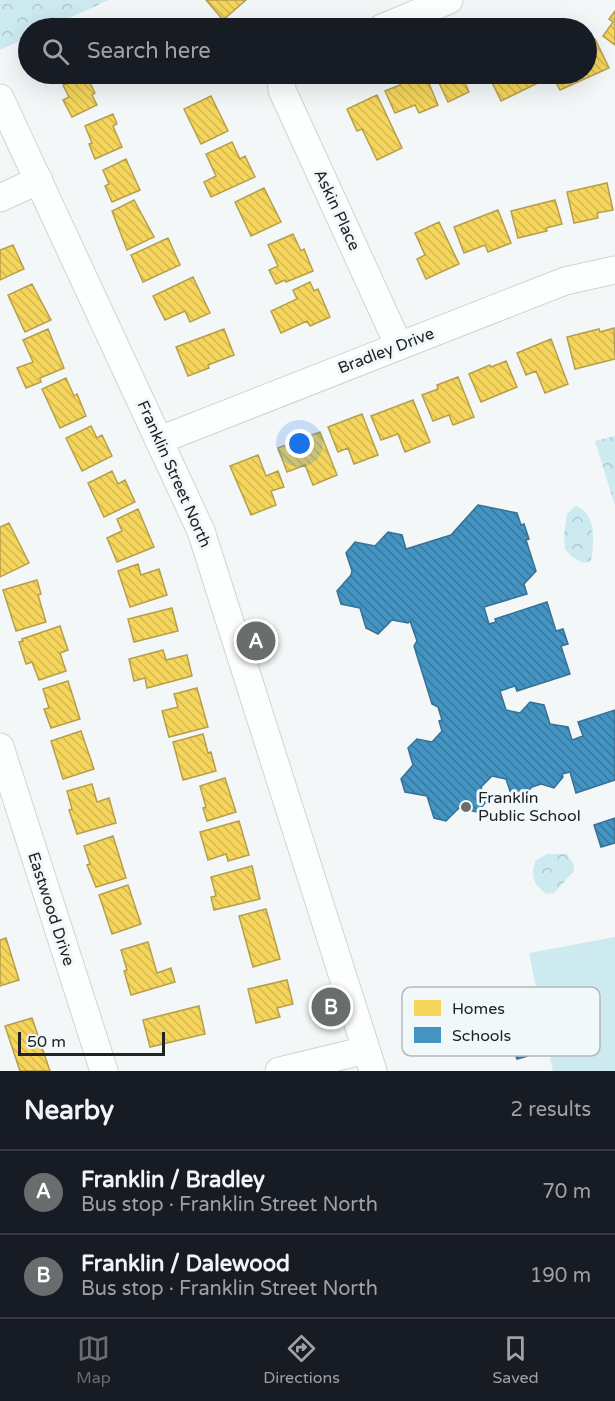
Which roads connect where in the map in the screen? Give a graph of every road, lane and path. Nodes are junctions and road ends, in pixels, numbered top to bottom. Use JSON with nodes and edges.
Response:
{"nodes":[{"id":1,"x":448,"y":0,"type":"edge"},
{"id":2,"x":406,"y":18,"type":"edge"},
{"id":3,"x":282,"y":84,"type":"edge"},
{"id":4,"x":0,"y":98,"type":"edge"},
{"id":5,"x":39,"y":180,"type":"junction"},
{"id":6,"x":0,"y":198,"type":"edge"},
{"id":7,"x":615,"y":270,"type":"edge"},
{"id":8,"x":399,"y":346,"type":"junction"},
{"id":9,"x":160,"y":440,"type":"junction"},
{"id":10,"x":0,"y":747,"type":"edge"},
{"id":11,"x":369,"y":1060,"type":"edge"},
{"id":12,"x":104,"y":1071,"type":"edge"},
{"id":13,"x":279,"y":1071,"type":"edge"}],
"edges":[{"from":1,"to":2,"type":"street"},
{"from":3,"to":8,"type":"street","name":"Askin Place"},
{"from":4,"to":5,"type":"street","name":"Franklin Street North"},
{"from":5,"to":6,"type":"street"},
{"from":5,"to":9,"type":"street","name":"Franklin Street North"},
{"from":7,"to":8,"type":"street","name":"Bradley Drive"},
{"from":8,"to":9,"type":"street","name":"Bradley Drive"},
{"from":9,"to":11,"type":"street","name":"Franklin Street North"},
{"from":10,"to":12,"type":"street","name":"Eastwood Drive"},
{"from":11,"to":13,"type":"street"}]}
